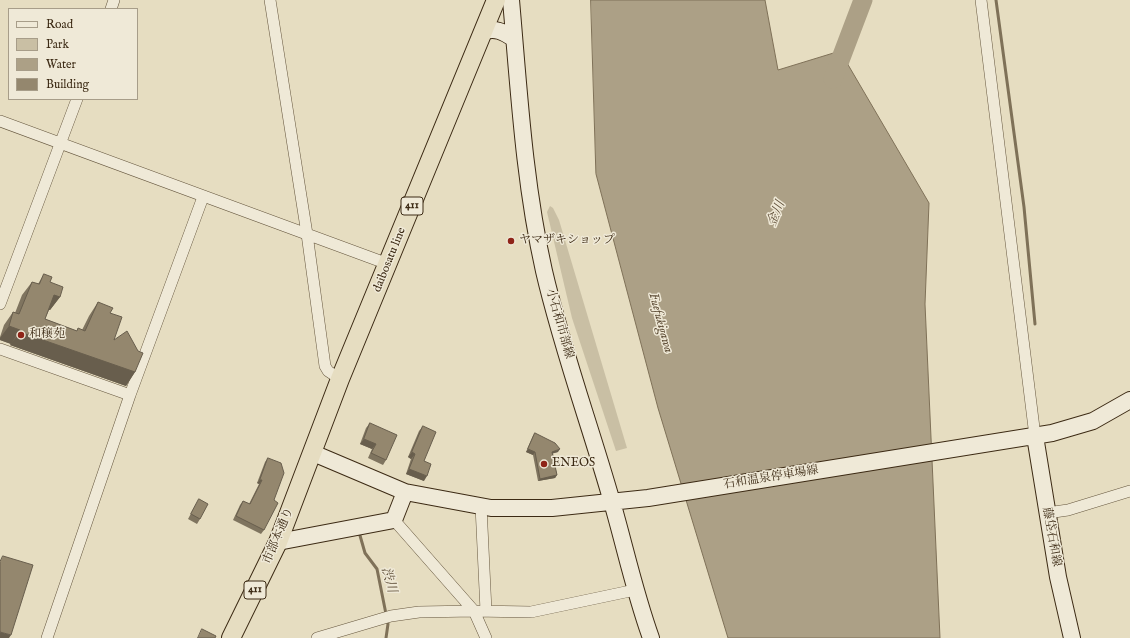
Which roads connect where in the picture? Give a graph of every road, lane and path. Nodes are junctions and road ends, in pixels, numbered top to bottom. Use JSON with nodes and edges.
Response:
{"nodes":[{"id":1,"x":270,"y":0,"type":"edge"},
{"id":2,"x":496,"y":0,"type":"edge"},
{"id":3,"x":511,"y":0,"type":"edge"},
{"id":4,"x":981,"y":0,"type":"edge"},
{"id":5,"x":483,"y":32,"type":"junction"},
{"id":6,"x":514,"y":40,"type":"junction"},
{"id":7,"x":77,"y":100,"type":"edge"},
{"id":8,"x":0,"y":121,"type":"edge"},
{"id":9,"x":60,"y":144,"type":"junction"},
{"id":10,"x":203,"y":197,"type":"junction"},
{"id":11,"x":307,"y":234,"type":"junction"},
{"id":12,"x":388,"y":264,"type":"junction"},
{"id":13,"x":0,"y":304,"type":"edge"},
{"id":14,"x":0,"y":349,"type":"edge"},
{"id":15,"x":340,"y":380,"type":"junction"},
{"id":16,"x":130,"y":395,"type":"junction"},
{"id":17,"x":1130,"y":400,"type":"edge"},
{"id":18,"x":1031,"y":437,"type":"junction"},
{"id":19,"x":313,"y":453,"type":"junction"},
{"id":20,"x":1130,"y":491,"type":"edge"},
{"id":21,"x":405,"y":492,"type":"junction"},
{"id":22,"x":612,"y":503,"type":"junction"},
{"id":23,"x":481,"y":506,"type":"junction"},
{"id":24,"x":1049,"y":513,"type":"junction"},
{"id":25,"x":394,"y":520,"type":"junction"},
{"id":26,"x":278,"y":542,"type":"junction"},
{"id":27,"x":635,"y":590,"type":"junction"},
{"id":28,"x":474,"y":610,"type":"junction"},
{"id":29,"x":486,"y":611,"type":"junction"},
{"id":30,"x":47,"y":638,"type":"edge"},
{"id":31,"x":231,"y":638,"type":"edge"},
{"id":32,"x":317,"y":638,"type":"edge"},
{"id":33,"x":486,"y":638,"type":"edge"},
{"id":34,"x":652,"y":638,"type":"edge"},
{"id":35,"x":1072,"y":638,"type":"edge"}],
"edges":[{"from":1,"to":11,"type":"street"},
{"from":2,"to":5,"type":"highway","name":"daibosatu line","number":"411"},
{"from":3,"to":6,"type":"main road","name":"小石和市部線"},
{"from":4,"to":18,"type":"street"},
{"from":5,"to":6,"type":"main road"},
{"from":5,"to":12,"type":"highway","name":"daibosatu line","number":"411"},
{"from":6,"to":22,"type":"main road","name":"小石和市部線"},
{"from":7,"to":9,"type":"street"},
{"from":8,"to":9,"type":"street"},
{"from":9,"to":10,"type":"street"},
{"from":9,"to":13,"type":"street"},
{"from":10,"to":11,"type":"street"},
{"from":10,"to":16,"type":"street"},
{"from":11,"to":12,"type":"street"},
{"from":11,"to":15,"type":"street"},
{"from":12,"to":15,"type":"highway","name":"daibosatu line","number":"411"},
{"from":14,"to":16,"type":"street"},
{"from":15,"to":19,"type":"highway","name":"daibosatu line","number":"411"},
{"from":16,"to":30,"type":"street"},
{"from":17,"to":18,"type":"main road","name":"石和温泉停車場線"},
{"from":18,"to":22,"type":"main road","name":"石和温泉停車場線"},
{"from":18,"to":24,"type":"main road","name":"藤垈石和線"},
{"from":19,"to":21,"type":"main road","name":"石和温泉停車場線"},
{"from":19,"to":26,"type":"highway","name":"市部本通り","number":"411"},
{"from":20,"to":24,"type":"street"},
{"from":21,"to":23,"type":"main road","name":"石和温泉停車場線"},
{"from":21,"to":25,"type":"main road"},
{"from":22,"to":23,"type":"main road","name":"石和温泉停車場線"},
{"from":22,"to":27,"type":"main road","name":"小石和市部線"},
{"from":23,"to":29,"type":"street"},
{"from":24,"to":35,"type":"main road","name":"藤垈石和線"},
{"from":25,"to":26,"type":"main road"},
{"from":25,"to":28,"type":"street"},
{"from":26,"to":31,"type":"highway","name":"市部本通り","number":"411"},
{"from":27,"to":29,"type":"street"},
{"from":27,"to":34,"type":"main road","name":"小石和市部線"},
{"from":28,"to":29,"type":"street"},
{"from":28,"to":32,"type":"street"},
{"from":28,"to":33,"type":"street"}]}
